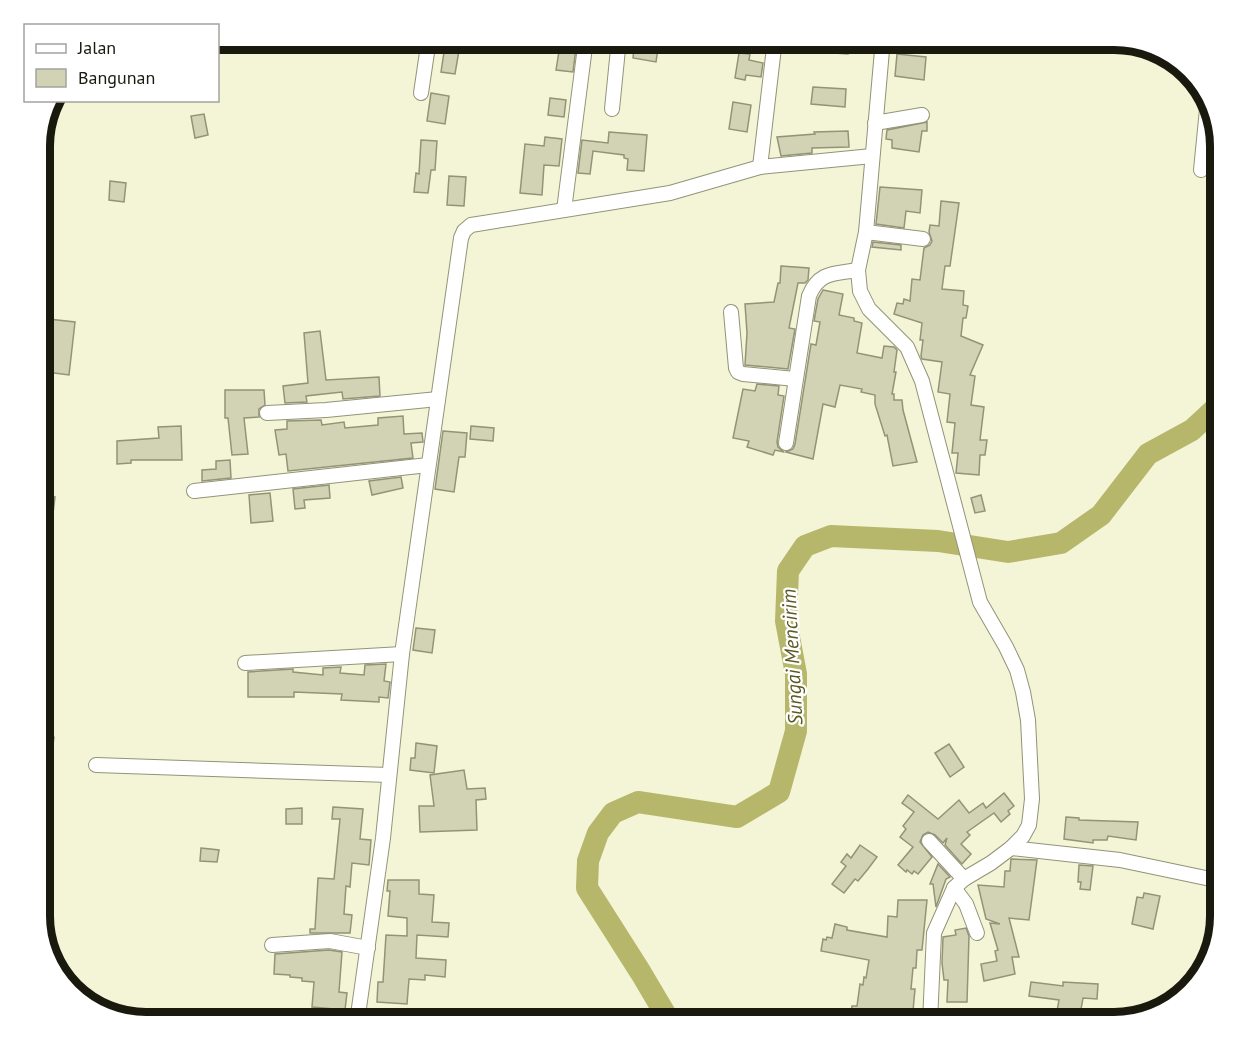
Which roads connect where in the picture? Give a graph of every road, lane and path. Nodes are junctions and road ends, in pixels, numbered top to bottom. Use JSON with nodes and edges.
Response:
{"nodes":[{"id":1,"x":427,"y":50,"type":"edge"},
{"id":2,"x":585,"y":50,"type":"edge"},
{"id":3,"x":618,"y":50,"type":"edge"},
{"id":4,"x":775,"y":50,"type":"edge"},
{"id":5,"x":882,"y":50,"type":"edge"},
{"id":6,"x":421,"y":93,"type":"dead end"},
{"id":7,"x":612,"y":109,"type":"dead end"},
{"id":8,"x":922,"y":115,"type":"dead end"},
{"id":9,"x":1206,"y":121,"type":"edge"},
{"id":10,"x":875,"y":123,"type":"junction"},
{"id":11,"x":872,"y":156,"type":"junction"},
{"id":12,"x":760,"y":167,"type":"junction"},
{"id":13,"x":1201,"y":170,"type":"dead end"},
{"id":14,"x":564,"y":210,"type":"junction"},
{"id":15,"x":866,"y":232,"type":"junction"},
{"id":16,"x":923,"y":239,"type":"dead end"},
{"id":17,"x":858,"y":270,"type":"junction"},
{"id":18,"x":731,"y":312,"type":"dead end"},
{"id":19,"x":795,"y":379,"type":"junction"},
{"id":20,"x":438,"y":399,"type":"junction"},
{"id":21,"x":267,"y":413,"type":"dead end"},
{"id":22,"x":786,"y":443,"type":"dead end"},
{"id":23,"x":428,"y":465,"type":"junction"},
{"id":24,"x":194,"y":491,"type":"dead end"},
{"id":25,"x":402,"y":654,"type":"junction"},
{"id":26,"x":245,"y":663,"type":"dead end"},
{"id":27,"x":96,"y":765,"type":"dead end"},
{"id":28,"x":389,"y":775,"type":"junction"},
{"id":29,"x":929,"y":841,"type":"dead end"},
{"id":30,"x":1011,"y":848,"type":"junction"},
{"id":31,"x":1210,"y":879,"type":"edge"},
{"id":32,"x":959,"y":884,"type":"junction"},
{"id":33,"x":977,"y":933,"type":"dead end"},
{"id":34,"x":272,"y":945,"type":"dead end"},
{"id":35,"x":368,"y":948,"type":"junction"},
{"id":36,"x":358,"y":1012,"type":"edge"},
{"id":37,"x":930,"y":1012,"type":"edge"}],
"edges":[{"from":1,"to":6,"type":"street"},
{"from":2,"to":14,"type":"street"},
{"from":3,"to":7,"type":"street"},
{"from":4,"to":12,"type":"street"},
{"from":5,"to":10,"type":"street"},
{"from":8,"to":10,"type":"street"},
{"from":9,"to":13,"type":"street"},
{"from":10,"to":11,"type":"street"},
{"from":11,"to":12,"type":"street"},
{"from":11,"to":15,"type":"street"},
{"from":12,"to":14,"type":"street"},
{"from":14,"to":20,"type":"street"},
{"from":15,"to":16,"type":"street"},
{"from":15,"to":17,"type":"street"},
{"from":17,"to":19,"type":"street"},
{"from":17,"to":30,"type":"street"},
{"from":18,"to":19,"type":"street"},
{"from":19,"to":22,"type":"street"},
{"from":20,"to":21,"type":"street"},
{"from":20,"to":23,"type":"street"},
{"from":23,"to":24,"type":"street"},
{"from":23,"to":25,"type":"street"},
{"from":25,"to":26,"type":"street"},
{"from":25,"to":28,"type":"street"},
{"from":27,"to":28,"type":"street"},
{"from":28,"to":35,"type":"street"},
{"from":29,"to":32,"type":"street"},
{"from":30,"to":31,"type":"street"},
{"from":30,"to":32,"type":"street"},
{"from":32,"to":33,"type":"street"},
{"from":32,"to":37,"type":"street"},
{"from":34,"to":35,"type":"street"},
{"from":35,"to":36,"type":"street"}]}
